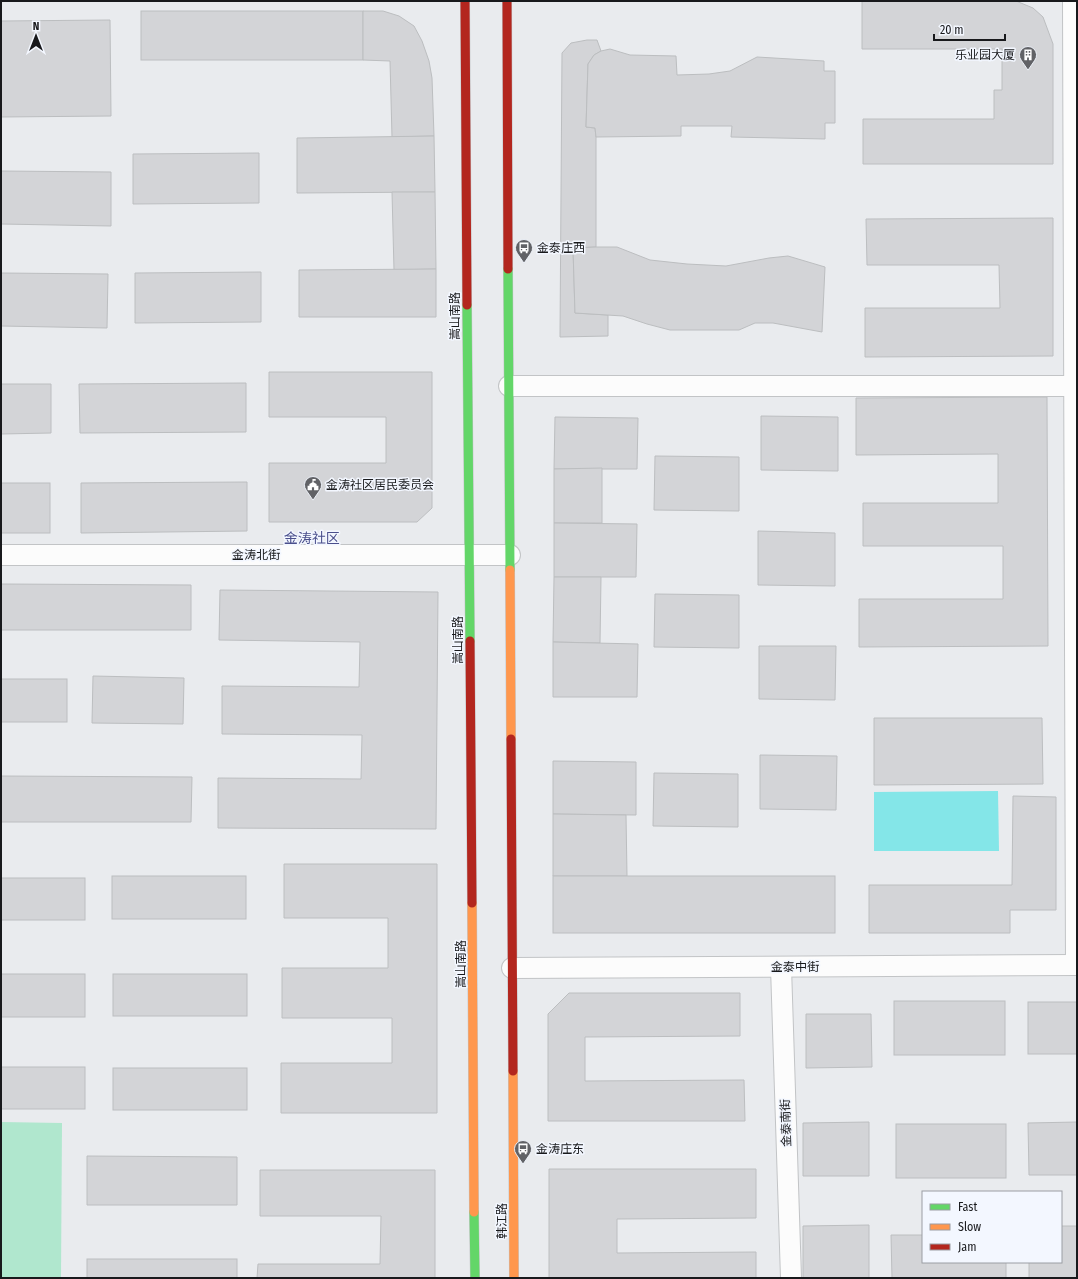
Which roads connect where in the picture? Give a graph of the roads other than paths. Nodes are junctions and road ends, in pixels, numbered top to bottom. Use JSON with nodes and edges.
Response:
{"nodes":[{"id":1,"x":465,"y":1,"type":"edge"},
{"id":2,"x":507,"y":1,"type":"edge"},
{"id":3,"x":1073,"y":1,"type":"edge"},
{"id":4,"x":509,"y":386,"type":"junction"},
{"id":5,"x":1074,"y":386,"type":"junction"},
{"id":6,"x":1076,"y":452,"type":"edge"},
{"id":7,"x":469,"y":554,"type":"junction"},
{"id":8,"x":510,"y":554,"type":"junction"},
{"id":9,"x":1,"y":555,"type":"edge"},
{"id":10,"x":1076,"y":966,"type":"edge"},
{"id":11,"x":781,"y":967,"type":"junction"},
{"id":12,"x":512,"y":968,"type":"junction"},
{"id":13,"x":475,"y":1278,"type":"edge"},
{"id":14,"x":514,"y":1278,"type":"edge"},
{"id":15,"x":791,"y":1278,"type":"edge"}],
"edges":[{"from":1,"to":7,"type":"street","name":"嵩山南路"},
{"from":2,"to":4,"type":"street"},
{"from":3,"to":5,"type":"street"},
{"from":4,"to":5,"type":"street"},
{"from":4,"to":8,"type":"street"},
{"from":5,"to":6,"type":"street"},
{"from":6,"to":10,"type":"street"},
{"from":7,"to":8,"type":"street","name":"金涛北街"},
{"from":7,"to":9,"type":"street","name":"金涛北街"},
{"from":7,"to":13,"type":"street","name":"嵩山南路"},
{"from":8,"to":12,"type":"street"},
{"from":10,"to":11,"type":"street","name":"金泰中街"},
{"from":11,"to":12,"type":"street","name":"金泰中街"},
{"from":11,"to":15,"type":"street","name":"金泰南街"},
{"from":12,"to":14,"type":"street","name":"韩江路"}]}
